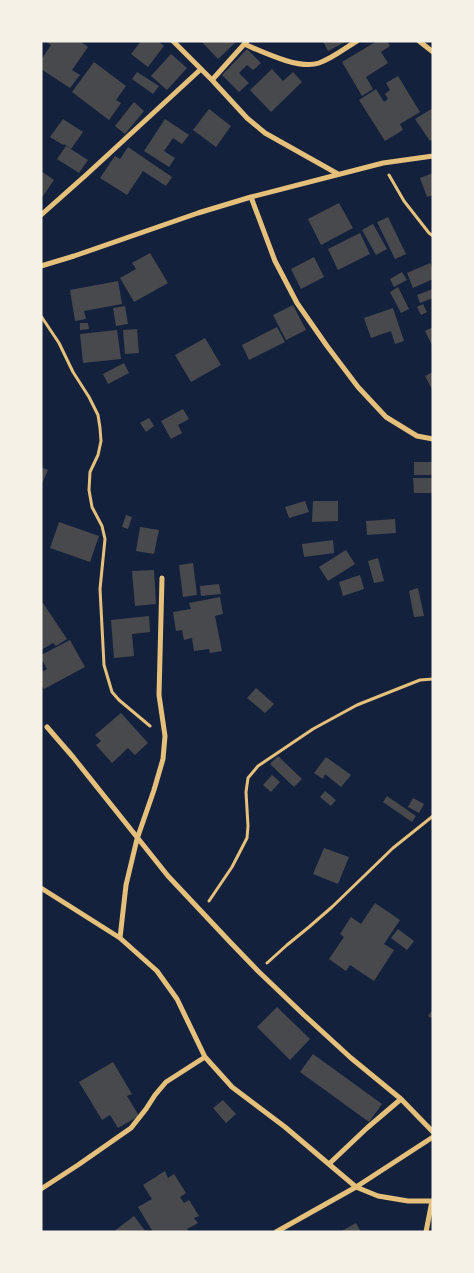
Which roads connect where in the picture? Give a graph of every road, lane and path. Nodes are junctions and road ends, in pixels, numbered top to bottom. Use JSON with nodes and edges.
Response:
{"nodes":[{"id":1,"x":173,"y":41,"type":"edge"},
{"id":2,"x":357,"y":41,"type":"edge"},
{"id":3,"x":419,"y":41,"type":"edge"},
{"id":4,"x":245,"y":43,"type":"edge"},
{"id":5,"x":433,"y":52,"type":"edge"},
{"id":6,"x":201,"y":69,"type":"junction"},
{"id":7,"x":212,"y":80,"type":"junction"},
{"id":8,"x":433,"y":156,"type":"edge"},
{"id":9,"x":383,"y":163,"type":"junction"},
{"id":10,"x":338,"y":174,"type":"junction"},
{"id":11,"x":250,"y":197,"type":"junction"},
{"id":12,"x":41,"y":215,"type":"edge"},
{"id":13,"x":433,"y":236,"type":"edge"},
{"id":14,"x":41,"y":266,"type":"edge"},
{"id":15,"x":41,"y":316,"type":"edge"},
{"id":16,"x":433,"y":439,"type":"edge"},
{"id":17,"x":162,"y":578,"type":"dead end"},
{"id":18,"x":433,"y":680,"type":"edge"},
{"id":19,"x":47,"y":727,"type":"dead end"},
{"id":20,"x":165,"y":736,"type":"junction"},
{"id":21,"x":433,"y":816,"type":"edge"},
{"id":22,"x":137,"y":838,"type":"junction"},
{"id":23,"x":43,"y":891,"type":"edge"},
{"id":24,"x":202,"y":912,"type":"junction"},
{"id":25,"x":120,"y":938,"type":"junction"},
{"id":26,"x":258,"y":972,"type":"junction"},
{"id":27,"x":205,"y":1057,"type":"junction"},
{"id":28,"x":401,"y":1099,"type":"junction"},
{"id":29,"x":433,"y":1132,"type":"edge"},
{"id":30,"x":433,"y":1137,"type":"edge"},
{"id":31,"x":330,"y":1163,"type":"junction"},
{"id":32,"x":356,"y":1187,"type":"junction"},
{"id":33,"x":41,"y":1189,"type":"edge"},
{"id":34,"x":432,"y":1201,"type":"edge"},
{"id":35,"x":276,"y":1232,"type":"edge"},
{"id":36,"x":426,"y":1232,"type":"edge"}],
"edges":[{"from":1,"to":6,"type":"street"},
{"from":2,"to":4,"type":"street"},
{"from":3,"to":5,"type":"street"},
{"from":4,"to":7,"type":"street"},
{"from":6,"to":7,"type":"street"},
{"from":6,"to":12,"type":"street"},
{"from":7,"to":10,"type":"street"},
{"from":8,"to":9,"type":"street"},
{"from":9,"to":10,"type":"street"},
{"from":9,"to":13,"type":"path"},
{"from":10,"to":11,"type":"street"},
{"from":11,"to":14,"type":"street"},
{"from":11,"to":16,"type":"street"},
{"from":15,"to":20,"type":"path"},
{"from":17,"to":20,"type":"street"},
{"from":18,"to":24,"type":"path"},
{"from":19,"to":22,"type":"street"},
{"from":20,"to":22,"type":"street"},
{"from":21,"to":26,"type":"path"},
{"from":22,"to":24,"type":"street"},
{"from":22,"to":25,"type":"street"},
{"from":23,"to":25,"type":"street"},
{"from":24,"to":26,"type":"street"},
{"from":25,"to":27,"type":"street"},
{"from":26,"to":28,"type":"street"},
{"from":27,"to":31,"type":"street"},
{"from":27,"to":33,"type":"street"},
{"from":28,"to":29,"type":"street"},
{"from":28,"to":31,"type":"street"},
{"from":30,"to":32,"type":"street"},
{"from":31,"to":32,"type":"street"},
{"from":32,"to":34,"type":"street"},
{"from":32,"to":35,"type":"street"},
{"from":34,"to":36,"type":"street"}]}
